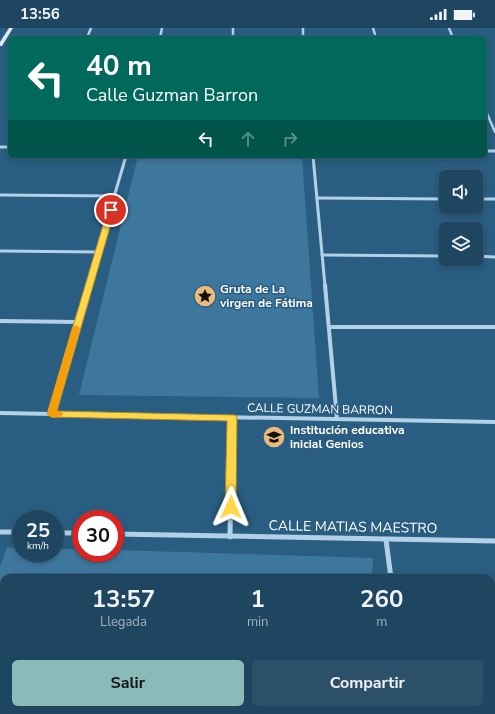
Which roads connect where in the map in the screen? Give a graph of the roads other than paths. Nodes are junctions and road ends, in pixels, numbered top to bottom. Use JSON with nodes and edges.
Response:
{"nodes":[{"id":1,"x":12,"y":28,"type":"edge"},
{"id":2,"x":0,"y":45,"type":"edge"},
{"id":3,"x":487,"y":114,"type":"edge"},
{"id":4,"x":495,"y":132,"type":"edge"},
{"id":5,"x":125,"y":158,"type":"edge"},
{"id":6,"x":313,"y":158,"type":"edge"},
{"id":7,"x":0,"y":195,"type":"edge"},
{"id":8,"x":115,"y":196,"type":"junction"},
{"id":9,"x":317,"y":198,"type":"junction"},
{"id":10,"x":439,"y":199,"type":"edge"},
{"id":11,"x":483,"y":199,"type":"edge"},
{"id":12,"x":495,"y":199,"type":"edge"},
{"id":13,"x":0,"y":251,"type":"edge"},
{"id":14,"x":99,"y":252,"type":"junction"},
{"id":15,"x":322,"y":255,"type":"junction"},
{"id":16,"x":439,"y":256,"type":"edge"},
{"id":17,"x":483,"y":256,"type":"edge"},
{"id":18,"x":495,"y":257,"type":"edge"},
{"id":19,"x":0,"y":321,"type":"edge"},
{"id":20,"x":78,"y":322,"type":"junction"},
{"id":21,"x":329,"y":327,"type":"junction"},
{"id":22,"x":495,"y":327,"type":"edge"},
{"id":23,"x":0,"y":413,"type":"edge"},
{"id":24,"x":51,"y":414,"type":"junction"},
{"id":25,"x":232,"y":417,"type":"junction"},
{"id":26,"x":337,"y":419,"type":"junction"},
{"id":27,"x":495,"y":422,"type":"edge"},
{"id":28,"x":0,"y":532,"type":"edge"},
{"id":29,"x":12,"y":532,"type":"edge"},
{"id":30,"x":124,"y":534,"type":"edge"},
{"id":31,"x":230,"y":536,"type":"junction"},
{"id":32,"x":386,"y":540,"type":"junction"},
{"id":33,"x":495,"y":541,"type":"edge"},
{"id":34,"x":390,"y":574,"type":"edge"}],
"edges":[{"from":1,"to":2,"type":"street"},
{"from":3,"to":4,"type":"street"},
{"from":5,"to":8,"type":"street"},
{"from":6,"to":9,"type":"street"},
{"from":7,"to":8,"type":"street"},
{"from":8,"to":14,"type":"street"},
{"from":9,"to":10,"type":"street"},
{"from":9,"to":15,"type":"street"},
{"from":11,"to":12,"type":"street"},
{"from":13,"to":14,"type":"street"},
{"from":14,"to":20,"type":"street"},
{"from":15,"to":16,"type":"street"},
{"from":15,"to":21,"type":"street"},
{"from":17,"to":18,"type":"street"},
{"from":19,"to":20,"type":"street"},
{"from":20,"to":24,"type":"street"},
{"from":21,"to":22,"type":"street"},
{"from":21,"to":26,"type":"street"},
{"from":23,"to":24,"type":"street","name":"CALLE GUZMAN BARRON"},
{"from":24,"to":25,"type":"street","name":"CALLE GUZMAN BARRON"},
{"from":25,"to":26,"type":"street","name":"CALLE GUZMAN BARRON"},
{"from":25,"to":31,"type":"street"},
{"from":26,"to":27,"type":"street","name":"CALLE GUZMAN BARRON"},
{"from":28,"to":29,"type":"street"},
{"from":30,"to":31,"type":"street","name":"CALLE MATIAS MAESTRO"},
{"from":31,"to":32,"type":"street","name":"CALLE MATIAS MAESTRO"},
{"from":32,"to":33,"type":"street","name":"CALLE MATIAS MAESTRO"},
{"from":32,"to":34,"type":"street"}]}
